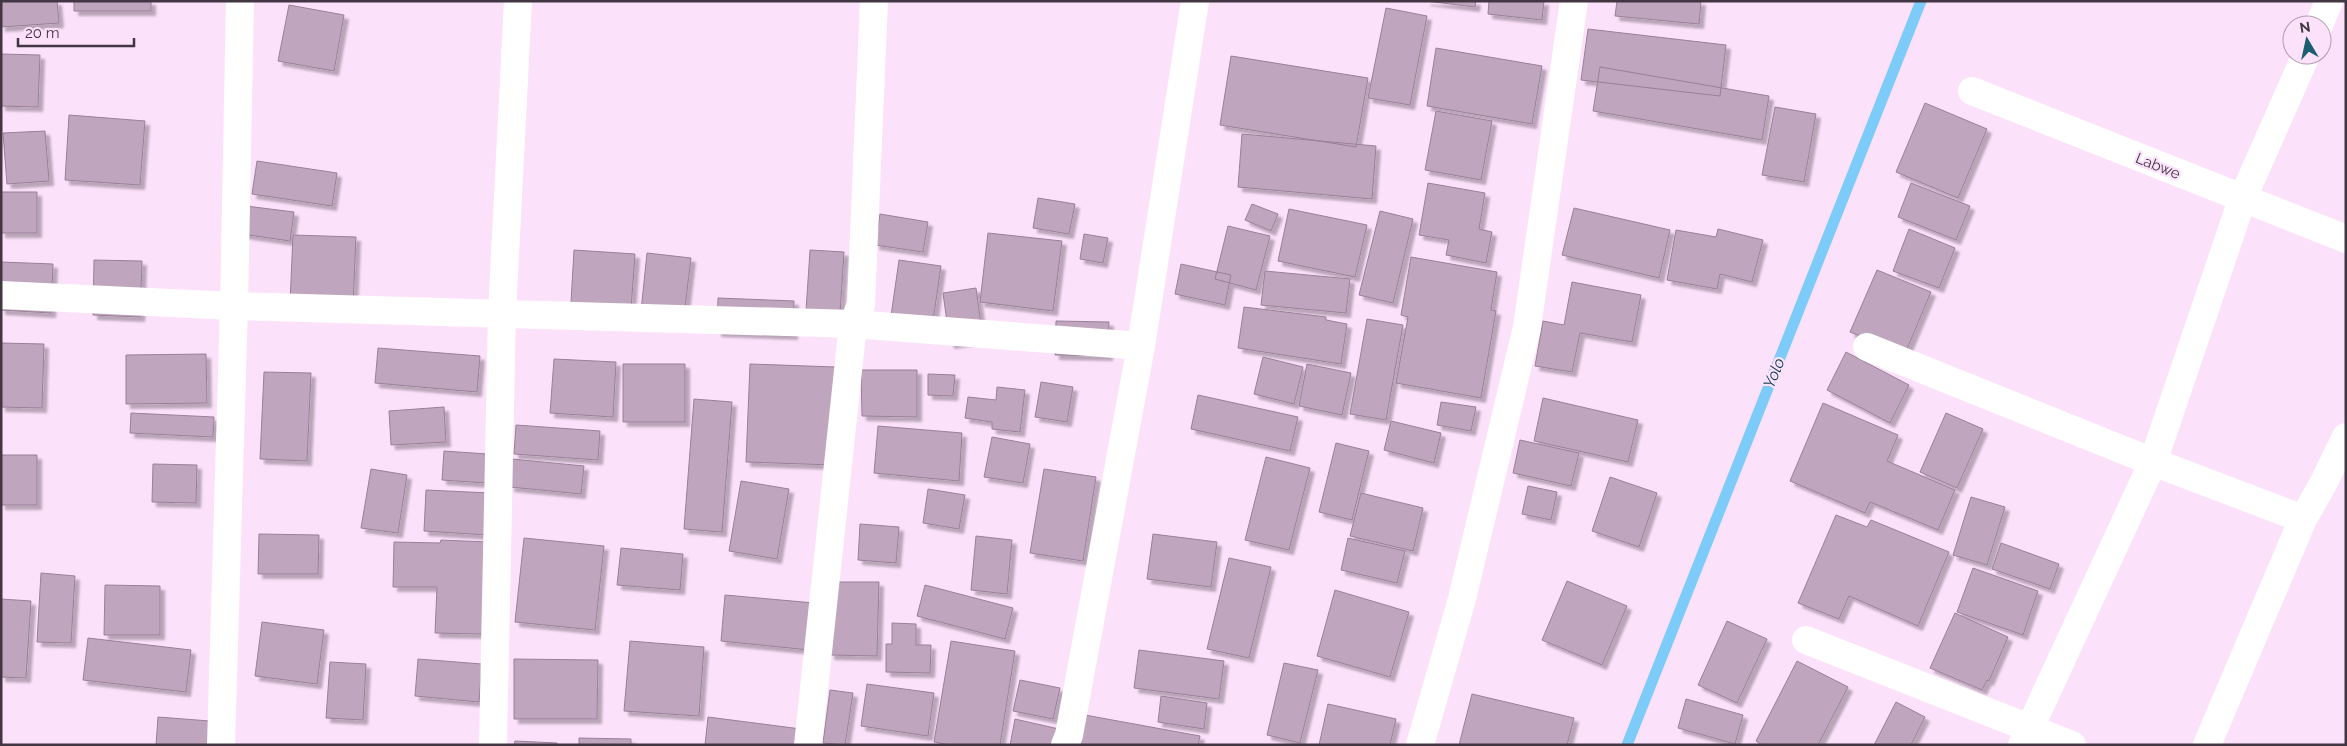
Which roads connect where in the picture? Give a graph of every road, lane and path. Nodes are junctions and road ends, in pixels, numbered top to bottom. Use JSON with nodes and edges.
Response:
{"nodes":[{"id":1,"x":240,"y":1,"type":"edge"},
{"id":2,"x":518,"y":1,"type":"edge"},
{"id":3,"x":874,"y":1,"type":"edge"},
{"id":4,"x":1195,"y":1,"type":"edge"},
{"id":5,"x":1574,"y":1,"type":"edge"},
{"id":6,"x":2329,"y":1,"type":"edge"},
{"id":7,"x":2323,"y":15,"type":"edge"},
{"id":8,"x":2302,"y":65,"type":"edge"},
{"id":9,"x":1972,"y":91,"type":"dead end"},
{"id":10,"x":2242,"y":200,"type":"junction"},
{"id":11,"x":2346,"y":239,"type":"edge"},
{"id":12,"x":1,"y":295,"type":"edge"},
{"id":13,"x":234,"y":306,"type":"junction"},
{"id":14,"x":502,"y":313,"type":"junction"},
{"id":15,"x":853,"y":324,"type":"junction"},
{"id":16,"x":1140,"y":346,"type":"junction"},
{"id":17,"x":1867,"y":347,"type":"dead end"},
{"id":18,"x":2346,"y":436,"type":"edge"},
{"id":19,"x":2153,"y":462,"type":"junction"},
{"id":20,"x":2334,"y":483,"type":"edge"},
{"id":21,"x":2303,"y":519,"type":"junction"},
{"id":22,"x":1806,"y":640,"type":"dead end"},
{"id":23,"x":2026,"y":736,"type":"edge"},
{"id":24,"x":221,"y":745,"type":"edge"},
{"id":25,"x":494,"y":745,"type":"edge"},
{"id":26,"x":808,"y":745,"type":"edge"},
{"id":27,"x":1065,"y":745,"type":"edge"},
{"id":28,"x":1420,"y":745,"type":"edge"},
{"id":29,"x":2072,"y":745,"type":"edge"},
{"id":30,"x":2207,"y":745,"type":"edge"}],
"edges":[{"from":1,"to":13,"type":"street"},
{"from":2,"to":14,"type":"street"},
{"from":3,"to":15,"type":"street"},
{"from":4,"to":16,"type":"street"},
{"from":5,"to":28,"type":"street"},
{"from":6,"to":7,"type":"street"},
{"from":8,"to":10,"type":"street"},
{"from":9,"to":10,"type":"street","name":"Labwe"},
{"from":10,"to":11,"type":"street","name":"Labwe"},
{"from":10,"to":19,"type":"street"},
{"from":12,"to":13,"type":"street"},
{"from":13,"to":14,"type":"street"},
{"from":13,"to":24,"type":"street"},
{"from":14,"to":15,"type":"street"},
{"from":14,"to":25,"type":"street"},
{"from":15,"to":16,"type":"street"},
{"from":15,"to":26,"type":"street"},
{"from":16,"to":27,"type":"street"},
{"from":17,"to":19,"type":"street"},
{"from":18,"to":20,"type":"street"},
{"from":19,"to":21,"type":"street"},
{"from":19,"to":23,"type":"street"},
{"from":20,"to":21,"type":"street"},
{"from":21,"to":30,"type":"street"},
{"from":22,"to":23,"type":"street"},
{"from":23,"to":29,"type":"street"}]}
